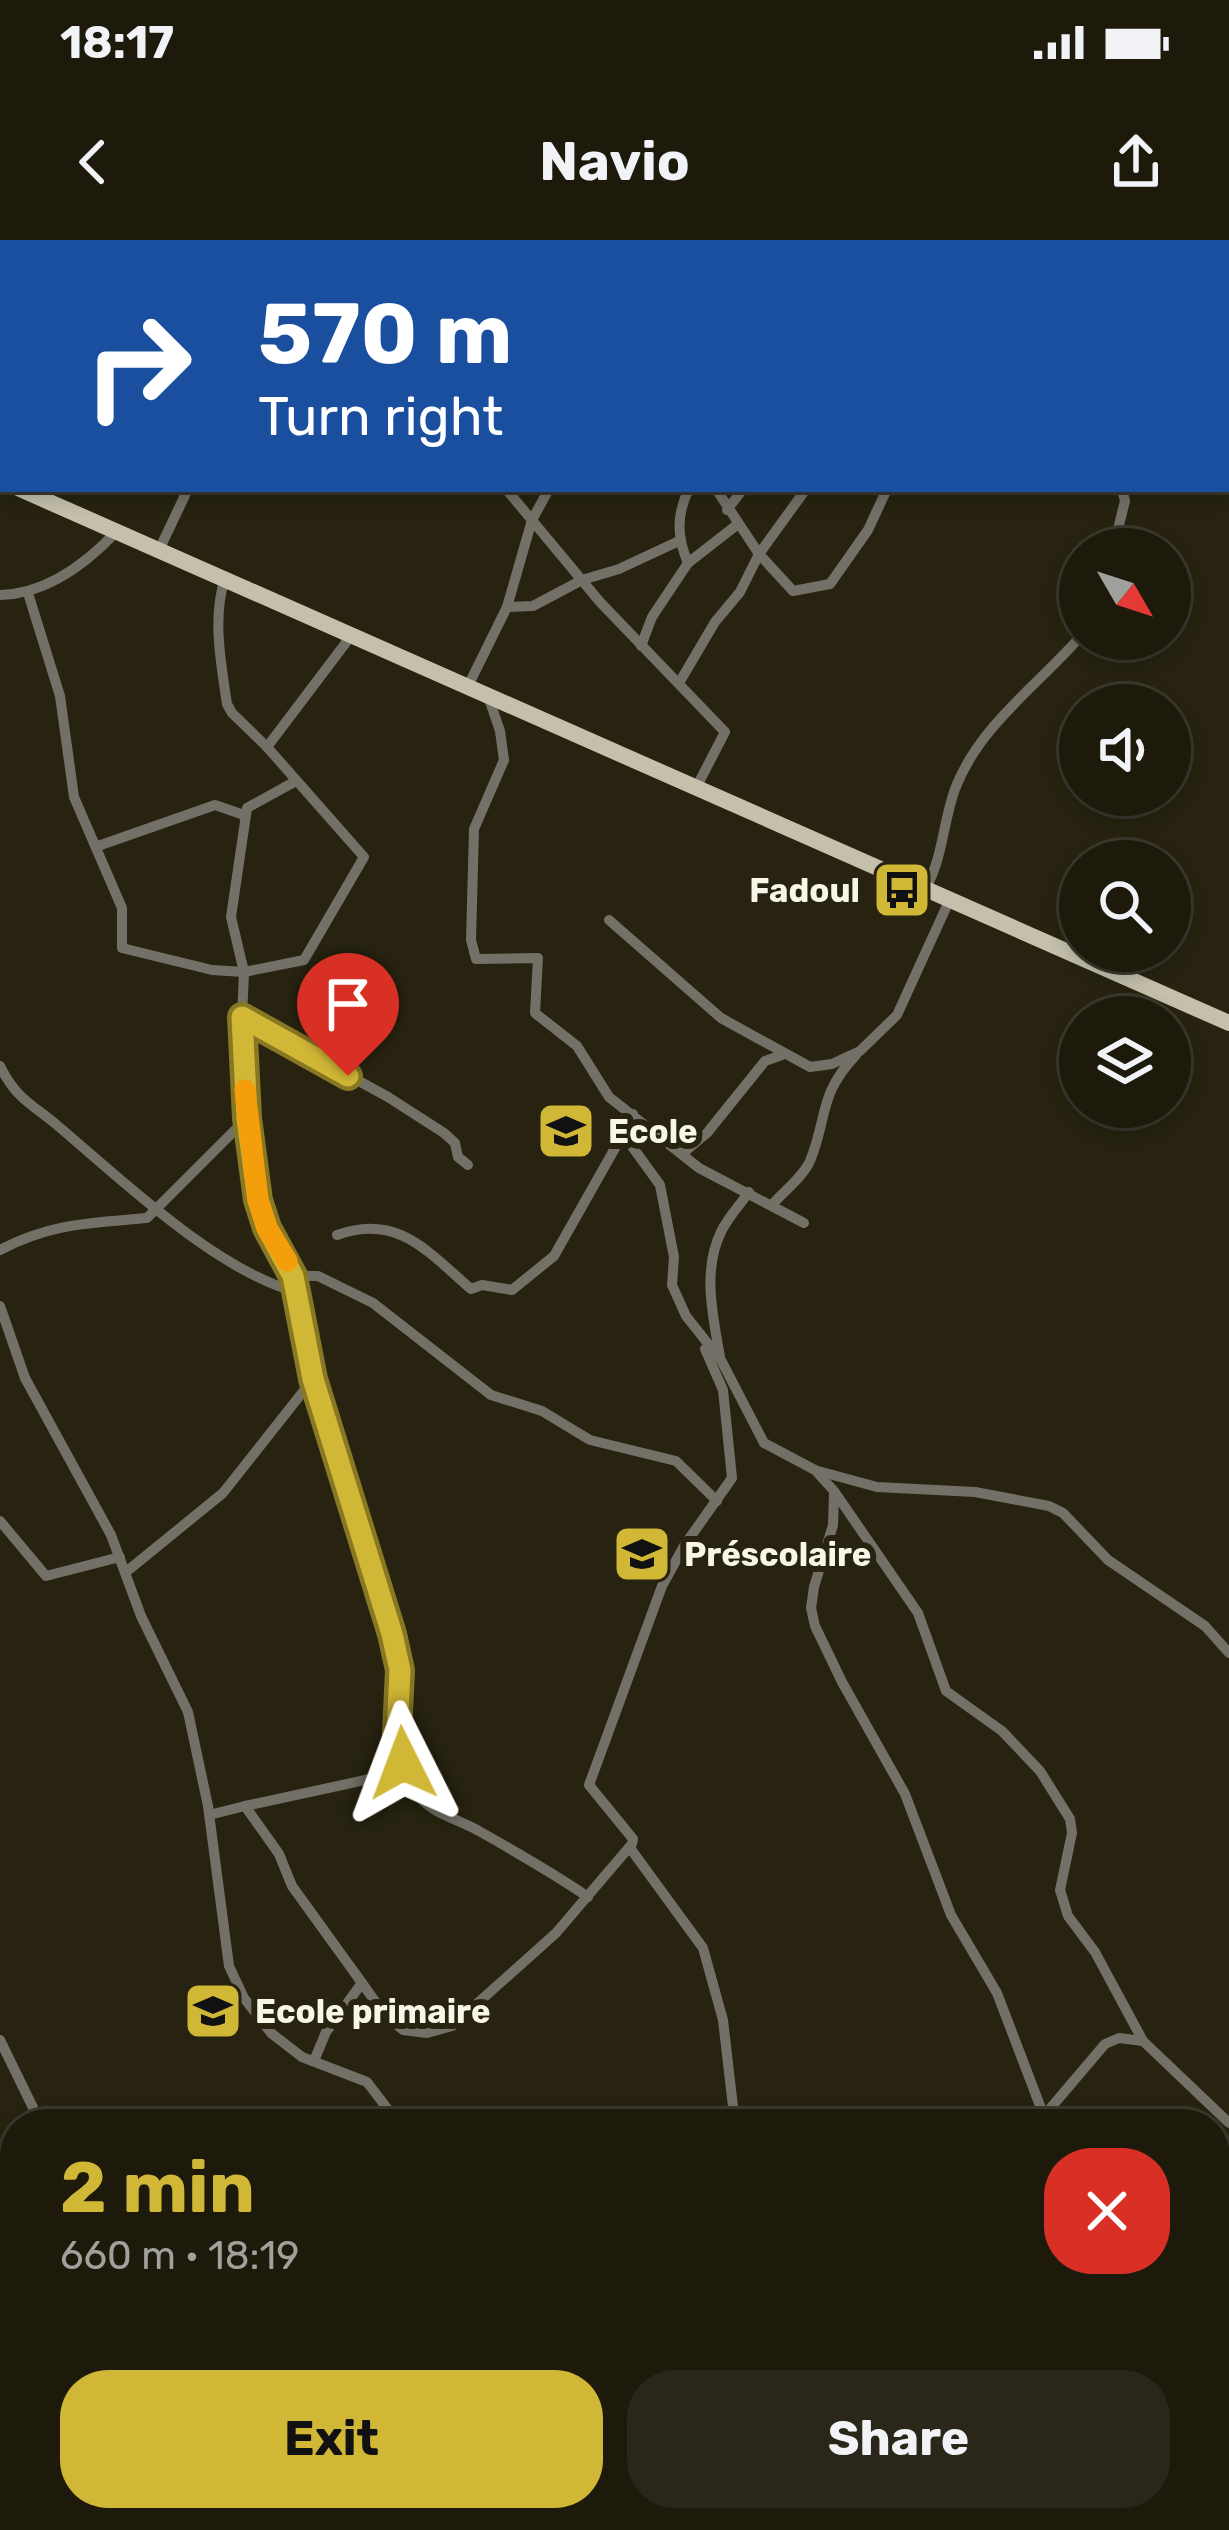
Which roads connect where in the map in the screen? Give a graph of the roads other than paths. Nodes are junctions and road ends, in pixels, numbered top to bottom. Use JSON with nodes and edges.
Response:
{"nodes":[{"id":1,"x":27,"y":492,"type":"edge"},
{"id":2,"x":187,"y":492,"type":"edge"},
{"id":3,"x":509,"y":492,"type":"edge"},
{"id":4,"x":547,"y":492,"type":"edge"},
{"id":5,"x":688,"y":492,"type":"edge"},
{"id":6,"x":718,"y":492,"type":"edge"},
{"id":7,"x":741,"y":492,"type":"edge"},
{"id":8,"x":804,"y":492,"type":"edge"},
{"id":9,"x":886,"y":492,"type":"edge"},
{"id":10,"x":1123,"y":492,"type":"edge"},
{"id":11,"x":531,"y":494,"type":"dead end"},
{"id":12,"x":728,"y":510,"type":"junction"},
{"id":13,"x":535,"y":514,"type":"junction"},
{"id":14,"x":738,"y":524,"type":"junction"},
{"id":15,"x":1118,"y":528,"type":"edge"},
{"id":16,"x":117,"y":531,"type":"junction"},
{"id":17,"x":679,"y":541,"type":"junction"},
{"id":18,"x":159,"y":550,"type":"junction"},
{"id":19,"x":759,"y":554,"type":"junction"},
{"id":20,"x":688,"y":563,"type":"junction"},
{"id":21,"x":225,"y":578,"type":"junction"},
{"id":22,"x":582,"y":580,"type":"junction"},
{"id":23,"x":28,"y":593,"type":"junction"},
{"id":24,"x":0,"y":595,"type":"edge"},
{"id":25,"x":507,"y":607,"type":"junction"},
{"id":26,"x":352,"y":635,"type":"junction"},
{"id":27,"x":641,"y":646,"type":"junction"},
{"id":28,"x":1059,"y":658,"type":"edge"},
{"id":29,"x":679,"y":683,"type":"junction"},
{"id":30,"x":468,"y":686,"type":"junction"},
{"id":31,"x":488,"y":696,"type":"junction"},
{"id":32,"x":267,"y":747,"type":"junction"},
{"id":33,"x":296,"y":781,"type":"junction"},
{"id":34,"x":697,"y":786,"type":"junction"},
{"id":35,"x":244,"y":815,"type":"junction"},
{"id":36,"x":98,"y":846,"type":"junction"},
{"id":37,"x":926,"y":888,"type":"junction"},
{"id":38,"x":950,"y":899,"type":"junction"},
{"id":39,"x":609,"y":920,"type":"dead end"},
{"id":40,"x":244,"y":972,"type":"junction"},
{"id":41,"x":242,"y":1017,"type":"junction"},
{"id":42,"x":1229,"y":1023,"type":"edge"},
{"id":43,"x":860,"y":1051,"type":"junction"},
{"id":44,"x":782,"y":1054,"type":"junction"},
{"id":45,"x":0,"y":1066,"type":"edge"},
{"id":46,"x":633,"y":1114,"type":"junction"},
{"id":47,"x":247,"y":1118,"type":"junction"},
{"id":48,"x":623,"y":1135,"type":"junction"},
{"id":49,"x":682,"y":1154,"type":"junction"},
{"id":50,"x":468,"y":1165,"type":"dead end"},
{"id":51,"x":749,"y":1192,"type":"junction"},
{"id":52,"x":772,"y":1205,"type":"junction"},
{"id":53,"x":157,"y":1210,"type":"junction"},
{"id":54,"x":804,"y":1223,"type":"dead end"},
{"id":55,"x":337,"y":1234,"type":"dead end"},
{"id":56,"x":0,"y":1250,"type":"edge"},
{"id":57,"x":293,"y":1276,"type":"junction"},
{"id":58,"x":296,"y":1292,"type":"junction"},
{"id":59,"x":0,"y":1306,"type":"edge"},
{"id":60,"x":700,"y":1336,"type":"junction"},
{"id":61,"x":721,"y":1360,"type":"junction"},
{"id":62,"x":313,"y":1379,"type":"junction"},
{"id":63,"x":814,"y":1470,"type":"junction"},
{"id":64,"x":834,"y":1491,"type":"junction"},
{"id":65,"x":717,"y":1502,"type":"junction"},
{"id":66,"x":0,"y":1520,"type":"edge"},
{"id":67,"x":120,"y":1557,"type":"junction"},
{"id":68,"x":126,"y":1572,"type":"junction"},
{"id":69,"x":1229,"y":1653,"type":"edge"},
{"id":70,"x":406,"y":1771,"type":"junction"},
{"id":71,"x":245,"y":1806,"type":"junction"},
{"id":72,"x":209,"y":1815,"type":"junction"},
{"id":73,"x":629,"y":1847,"type":"junction"},
{"id":74,"x":588,"y":1898,"type":"junction"},
{"id":75,"x":362,"y":1983,"type":"junction"},
{"id":76,"x":0,"y":2040,"type":"edge"},
{"id":77,"x":1143,"y":2041,"type":"junction"},
{"id":78,"x":314,"y":2061,"type":"junction"},
{"id":79,"x":34,"y":2109,"type":"edge"},
{"id":80,"x":388,"y":2109,"type":"edge"},
{"id":81,"x":733,"y":2109,"type":"edge"},
{"id":82,"x":1038,"y":2109,"type":"edge"},
{"id":83,"x":1053,"y":2109,"type":"edge"},
{"id":84,"x":1214,"y":2109,"type":"edge"}],
"edges":[{"from":1,"to":16,"type":"main road"},
{"from":2,"to":18,"type":"street"},
{"from":3,"to":13,"type":"street"},
{"from":4,"to":13,"type":"street"},
{"from":5,"to":17,"type":"street"},
{"from":6,"to":12,"type":"street"},
{"from":7,"to":12,"type":"street"},
{"from":8,"to":19,"type":"street"},
{"from":9,"to":19,"type":"street"},
{"from":10,"to":15,"type":"street"},
{"from":11,"to":13,"type":"street"},
{"from":12,"to":14,"type":"street"},
{"from":13,"to":22,"type":"street"},
{"from":13,"to":25,"type":"street"},
{"from":14,"to":19,"type":"street"},
{"from":14,"to":20,"type":"street"},
{"from":16,"to":18,"type":"main road"},
{"from":16,"to":23,"type":"street"},
{"from":17,"to":20,"type":"street"},
{"from":17,"to":22,"type":"street"},
{"from":18,"to":21,"type":"main road"},
{"from":19,"to":29,"type":"street"},
{"from":20,"to":27,"type":"street"},
{"from":21,"to":26,"type":"main road"},
{"from":21,"to":32,"type":"street"},
{"from":22,"to":25,"type":"street"},
{"from":22,"to":27,"type":"street"},
{"from":23,"to":24,"type":"street"},
{"from":23,"to":36,"type":"street"},
{"from":25,"to":30,"type":"street"},
{"from":26,"to":30,"type":"main road"},
{"from":26,"to":32,"type":"street"},
{"from":27,"to":29,"type":"street"},
{"from":28,"to":37,"type":"street"},
{"from":29,"to":34,"type":"street"},
{"from":30,"to":31,"type":"main road"},
{"from":31,"to":34,"type":"main road"},
{"from":31,"to":46,"type":"street"},
{"from":32,"to":33,"type":"street"},
{"from":33,"to":35,"type":"street"},
{"from":33,"to":40,"type":"street"},
{"from":34,"to":37,"type":"main road"},
{"from":35,"to":36,"type":"street"},
{"from":35,"to":40,"type":"street"},
{"from":36,"to":40,"type":"street"},
{"from":37,"to":38,"type":"main road"},
{"from":38,"to":42,"type":"main road"},
{"from":38,"to":43,"type":"street"},
{"from":39,"to":44,"type":"street"},
{"from":40,"to":41,"type":"street"},
{"from":41,"to":47,"type":"street"},
{"from":41,"to":50,"type":"street"},
{"from":43,"to":44,"type":"street"},
{"from":43,"to":52,"type":"street"},
{"from":44,"to":49,"type":"street"},
{"from":45,"to":53,"type":"street"},
{"from":46,"to":48,"type":"street"},
{"from":46,"to":49,"type":"street"},
{"from":47,"to":53,"type":"street"},
{"from":47,"to":57,"type":"street"},
{"from":48,"to":55,"type":"street"},
{"from":48,"to":60,"type":"street"},
{"from":49,"to":51,"type":"street"},
{"from":51,"to":52,"type":"street"},
{"from":51,"to":61,"type":"street"},
{"from":52,"to":54,"type":"street"},
{"from":53,"to":56,"type":"street"},
{"from":53,"to":58,"type":"street"},
{"from":57,"to":58,"type":"street"},
{"from":57,"to":65,"type":"street"},
{"from":58,"to":62,"type":"street"},
{"from":59,"to":67,"type":"street"},
{"from":60,"to":61,"type":"street"},
{"from":60,"to":65,"type":"street"},
{"from":61,"to":63,"type":"street"},
{"from":62,"to":68,"type":"street"},
{"from":62,"to":70,"type":"street"},
{"from":63,"to":64,"type":"street"},
{"from":63,"to":69,"type":"street"},
{"from":64,"to":77,"type":"street"},
{"from":64,"to":82,"type":"street"},
{"from":65,"to":73,"type":"street"},
{"from":66,"to":67,"type":"street"},
{"from":67,"to":68,"type":"street"},
{"from":68,"to":72,"type":"street"},
{"from":70,"to":71,"type":"street"},
{"from":70,"to":74,"type":"street"},
{"from":71,"to":72,"type":"street"},
{"from":71,"to":75,"type":"street"},
{"from":72,"to":78,"type":"street"},
{"from":73,"to":74,"type":"street"},
{"from":73,"to":81,"type":"street"},
{"from":74,"to":75,"type":"street"},
{"from":75,"to":78,"type":"street"},
{"from":76,"to":79,"type":"street"},
{"from":77,"to":83,"type":"street"},
{"from":77,"to":84,"type":"street"},
{"from":78,"to":80,"type":"street"}]}
